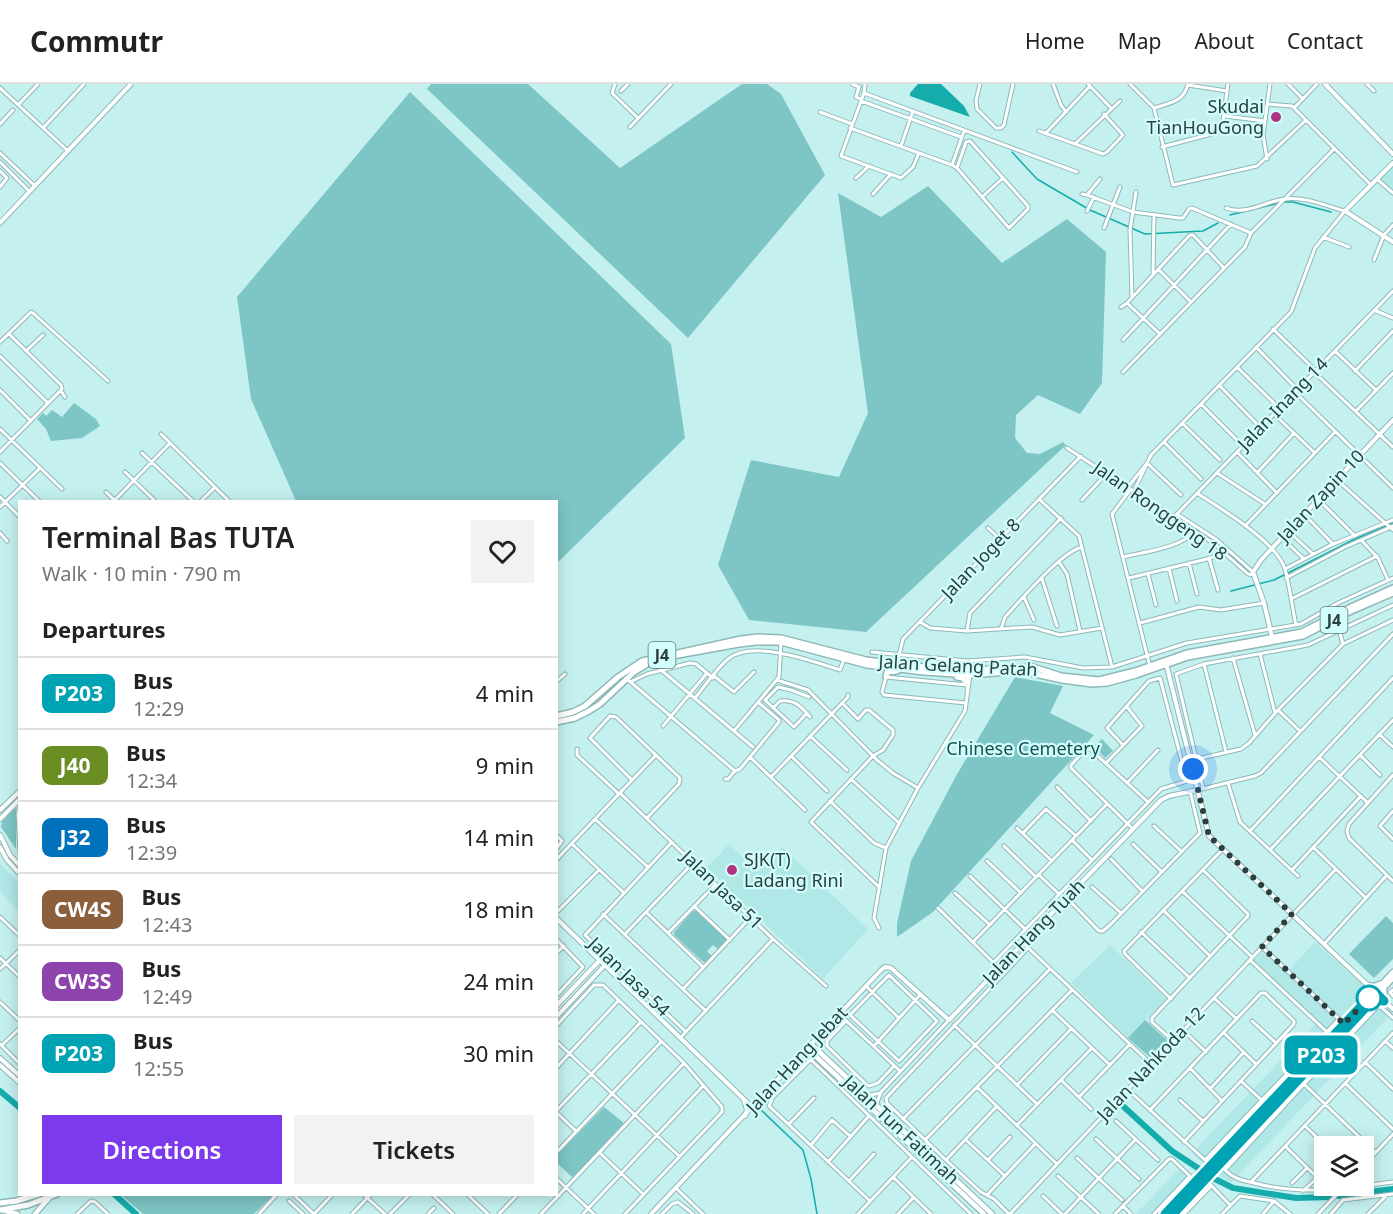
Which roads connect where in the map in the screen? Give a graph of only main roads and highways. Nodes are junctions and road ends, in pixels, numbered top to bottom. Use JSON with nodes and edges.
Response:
{"nodes":[{"id":1,"x":1393,"y":590,"type":"edge"},
{"id":2,"x":783,"y":640,"type":"junction"},
{"id":3,"x":896,"y":666,"type":"junction"},
{"id":4,"x":916,"y":671,"type":"junction"},
{"id":5,"x":969,"y":672,"type":"junction"},
{"id":6,"x":985,"y":672,"type":"junction"},
{"id":7,"x":939,"y":673,"type":"junction"},
{"id":8,"x":885,"y":677,"type":"road end"},
{"id":9,"x":558,"y":716,"type":"edge"},
{"id":10,"x":558,"y":722,"type":"edge"},
{"id":11,"x":1393,"y":972,"type":"edge"},
{"id":12,"x":1393,"y":978,"type":"edge"},
{"id":13,"x":1384,"y":985,"type":"junction"},
{"id":14,"x":1368,"y":1002,"type":"junction"},
{"id":15,"x":810,"y":1047,"type":"road end"},
{"id":16,"x":828,"y":1069,"type":"junction"},
{"id":17,"x":896,"y":1129,"type":"junction"},
{"id":18,"x":1214,"y":1165,"type":"junction"},
{"id":19,"x":1203,"y":1178,"type":"junction"},
{"id":20,"x":32,"y":1196,"type":"edge"},
{"id":21,"x":51,"y":1196,"type":"edge"},
{"id":22,"x":53,"y":1196,"type":"edge"},
{"id":23,"x":0,"y":1203,"type":"edge"},
{"id":24,"x":0,"y":1210,"type":"edge"},
{"id":25,"x":17,"y":1214,"type":"edge"},
{"id":26,"x":34,"y":1214,"type":"edge"},
{"id":27,"x":984,"y":1214,"type":"edge"},
{"id":28,"x":992,"y":1214,"type":"edge"},
{"id":29,"x":1165,"y":1214,"type":"edge"},
{"id":30,"x":1173,"y":1214,"type":"edge"}],
"edges":[{"from":1,"to":6,"type":"main road","name":"Jalan Gelang Patah","number":"J4"},
{"from":2,"to":3,"type":"main road","name":"Jalan Gelang Patah","number":"J4"},
{"from":2,"to":3,"type":"main road","name":"Jalan Gelang Patah","number":"J4"},
{"from":2,"to":9,"type":"main road","number":"J4"},
{"from":2,"to":10,"type":"main road","number":"J4"},
{"from":3,"to":4,"type":"main road","name":"Jalan Gelang Patah","number":"J4"},
{"from":3,"to":5,"type":"main road","name":"Jalan Gelang Patah","number":"J4"},
{"from":4,"to":7,"type":"main road","name":"Jalan Gelang Patah","number":"J4"},
{"from":4,"to":8,"type":"main road"},
{"from":5,"to":6,"type":"main road","name":"Jalan Gelang Patah","number":"J4"},
{"from":5,"to":7,"type":"main road","name":"Jalan Gelang Patah","number":"J4"},
{"from":6,"to":7,"type":"main road"},
{"from":11,"to":13,"type":"main road"},
{"from":12,"to":13,"type":"main road"},
{"from":13,"to":14,"type":"main road"},
{"from":13,"to":14,"type":"main road"},
{"from":13,"to":14,"type":"main road"},
{"from":14,"to":18,"type":"main road"},
{"from":14,"to":18,"type":"main road"},
{"from":15,"to":16,"type":"main road","name":"Jalan Tun Fatimah"},
{"from":16,"to":17,"type":"main road","name":"Jalan Tun Fatimah"},
{"from":16,"to":17,"type":"main road","name":"Jalan Tun Fatimah"},
{"from":17,"to":27,"type":"main road","name":"Jalan Tun Fatimah"},
{"from":17,"to":28,"type":"main road","name":"Jalan Tun Fatimah"},
{"from":18,"to":19,"type":"main road"},
{"from":19,"to":29,"type":"main road"},
{"from":19,"to":30,"type":"main road"},
{"from":20,"to":23,"type":"main road"},
{"from":21,"to":24,"type":"main road"},
{"from":22,"to":26,"type":"main road"},
{"from":24,"to":25,"type":"main road"}]}
